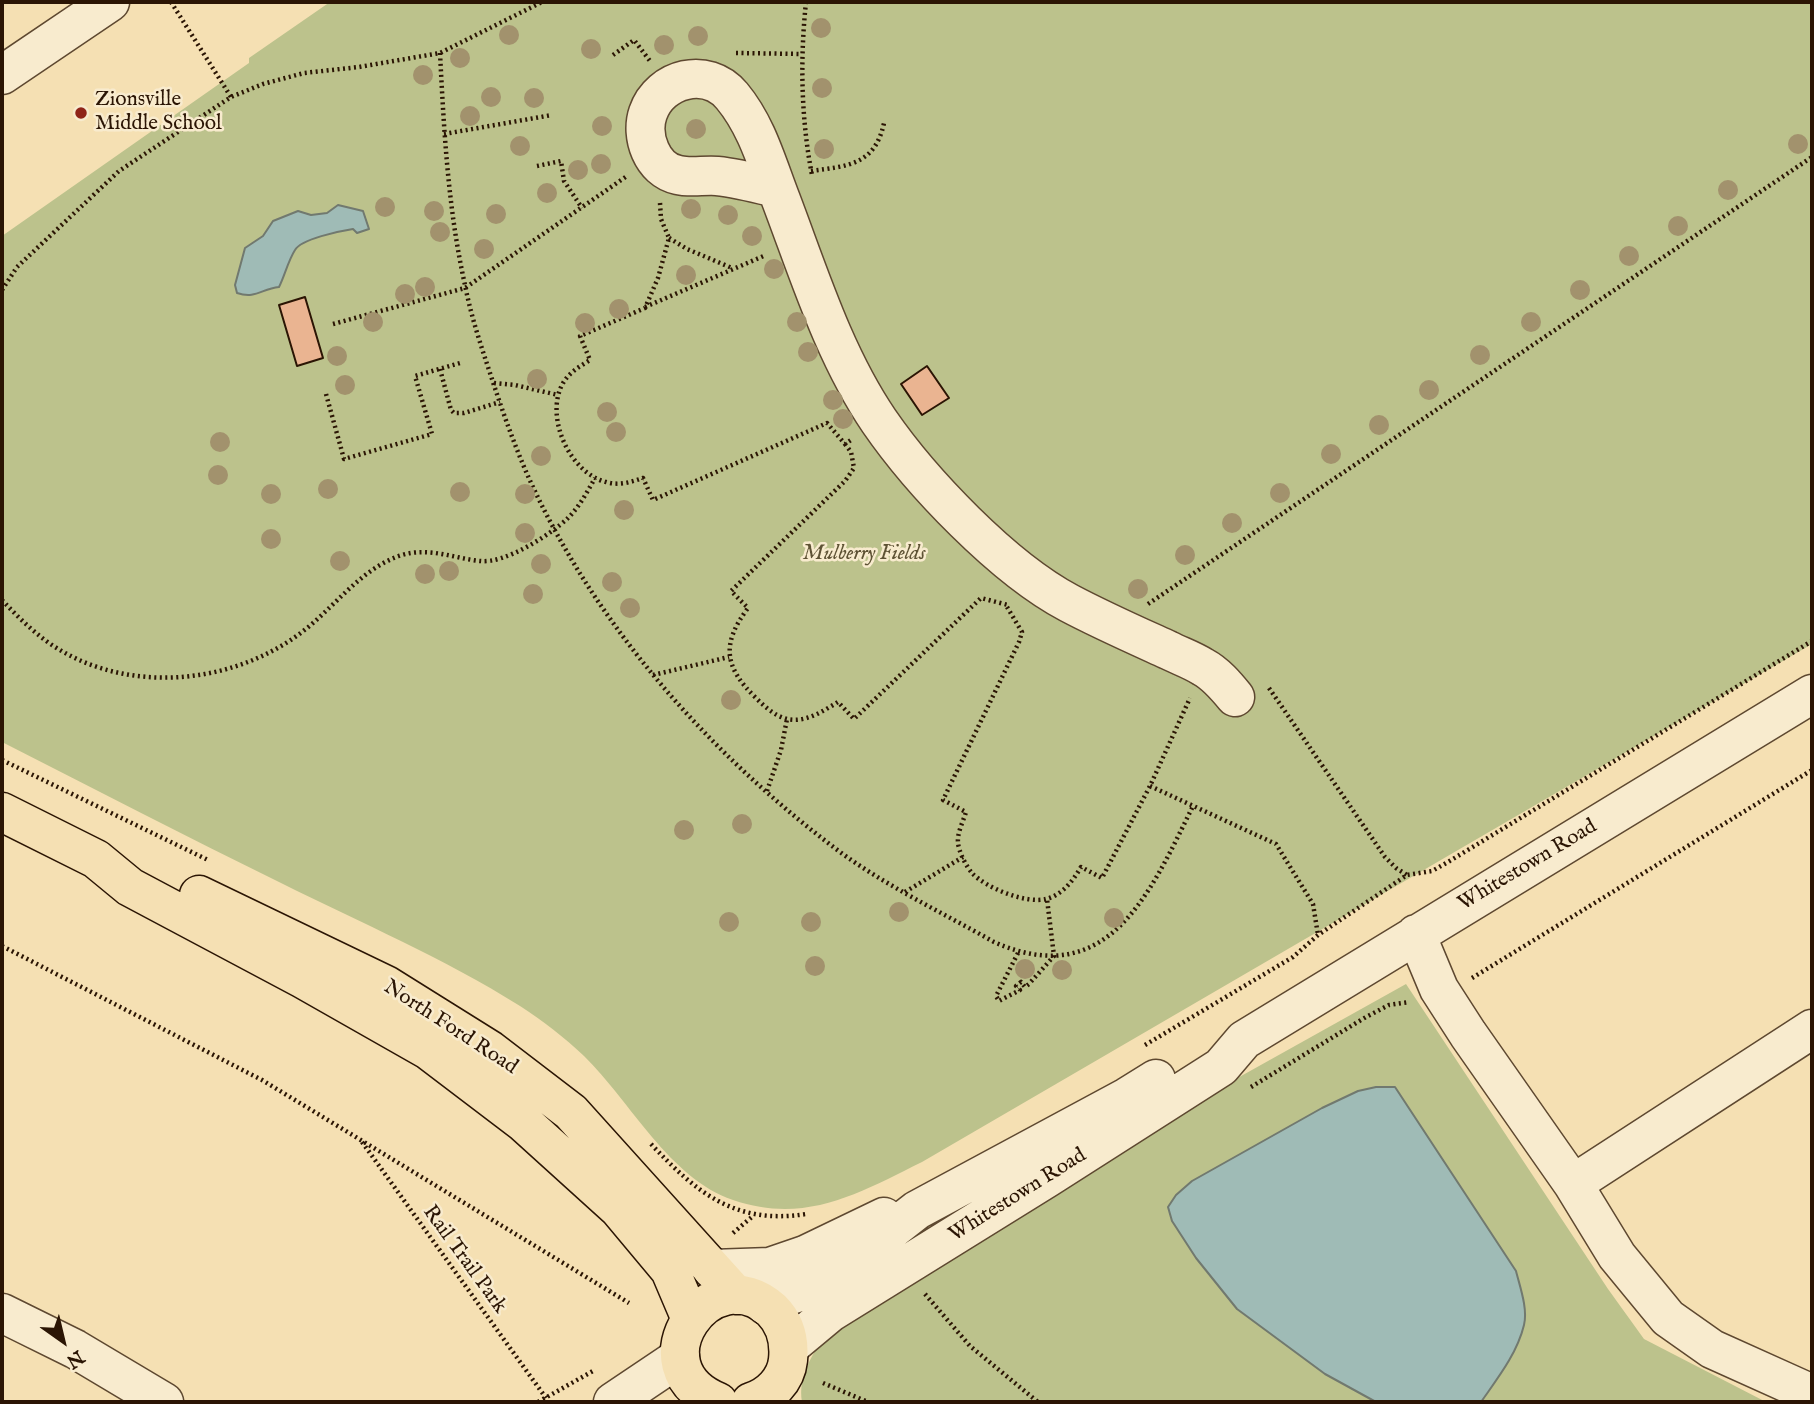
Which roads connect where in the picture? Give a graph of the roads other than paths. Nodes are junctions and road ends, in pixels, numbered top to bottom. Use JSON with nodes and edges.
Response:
{"nodes":[{"id":1,"x":96,"y":5,"type":"edge"},
{"id":2,"x":6,"y":63,"type":"edge"},
{"id":3,"x":776,"y":188,"type":"dead end"},
{"id":4,"x":1250,"y":690,"type":"road end"},
{"id":5,"x":1812,"y":694,"type":"edge"},
{"id":6,"x":2,"y":812,"type":"edge"},
{"id":7,"x":96,"y":859,"type":"junction"},
{"id":8,"x":1416,"y":934,"type":"junction"},
{"id":9,"x":1812,"y":1029,"type":"edge"},
{"id":10,"x":1244,"y":1040,"type":"junction"},
{"id":11,"x":1573,"y":1184,"type":"junction"},
{"id":12,"x":917,"y":1210,"type":"junction"},
{"id":13,"x":738,"y":1290,"type":"junction"},
{"id":14,"x":2,"y":1313,"type":"edge"},
{"id":15,"x":690,"y":1317,"type":"junction"},
{"id":16,"x":680,"y":1357,"type":"junction"},
{"id":17,"x":777,"y":1383,"type":"edge"},
{"id":18,"x":1812,"y":1394,"type":"edge"},
{"id":19,"x":705,"y":1401,"type":"edge"},
{"id":20,"x":164,"y":1402,"type":"edge"},
{"id":21,"x":613,"y":1402,"type":"edge"}],
"edges":[{"from":1,"to":2,"type":"street"},
{"from":3,"to":4,"type":"street"},
{"from":5,"to":8,"type":"street","name":"Whitestown Road"},
{"from":6,"to":7,"type":"main road","name":"North Ford Road"},
{"from":7,"to":13,"type":"main road","name":"North Ford Road"},
{"from":7,"to":15,"type":"main road","name":"North Ford Road"},
{"from":8,"to":10,"type":"street","name":"Whitestown Road"},
{"from":8,"to":11,"type":"street"},
{"from":9,"to":11,"type":"street"},
{"from":10,"to":12,"type":"street","name":"Whitestown Road"},
{"from":10,"to":17,"type":"street","name":"Whitestown Road"},
{"from":11,"to":18,"type":"street"},
{"from":12,"to":13,"type":"street","name":"Whitestown Road"},
{"from":12,"to":13,"type":"street","name":"Whitestown Road"},
{"from":13,"to":15,"type":"main road"},
{"from":13,"to":17,"type":"main road","name":"North Ford Road"},
{"from":14,"to":20,"type":"street"},
{"from":15,"to":16,"type":"main road"},
{"from":16,"to":19,"type":"main road"},
{"from":16,"to":21,"type":"street"}]}
